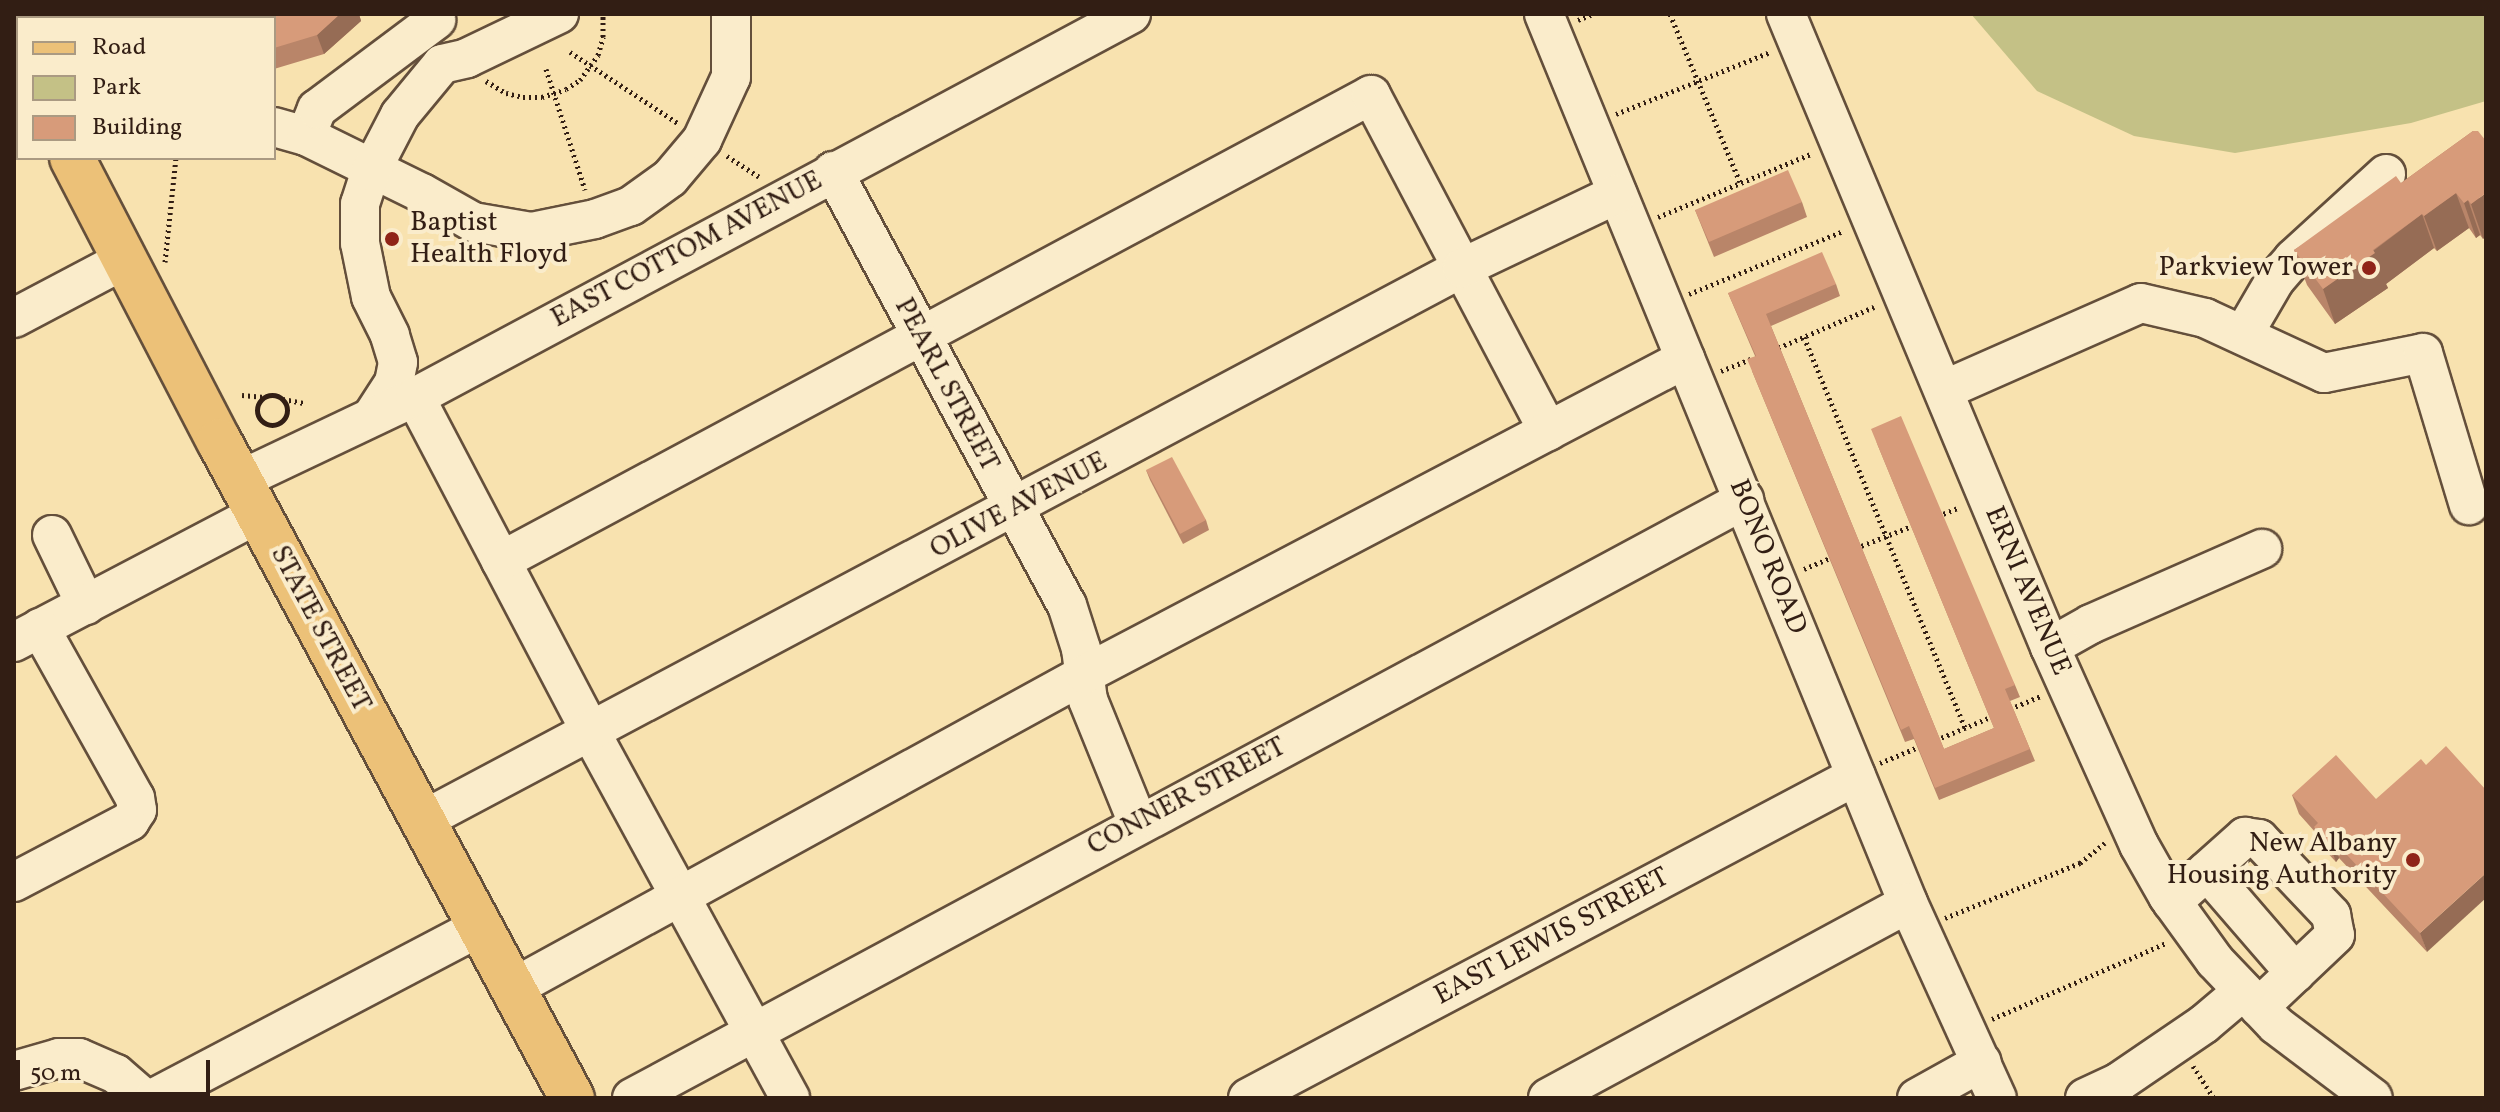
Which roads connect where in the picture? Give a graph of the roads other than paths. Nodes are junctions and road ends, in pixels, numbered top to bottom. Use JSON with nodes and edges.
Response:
{"nodes":[{"id":1,"x":559,"y":14,"type":"edge"},
{"id":2,"x":731,"y":14,"type":"edge"},
{"id":3,"x":1131,"y":14,"type":"edge"},
{"id":4,"x":1544,"y":14,"type":"edge"},
{"id":5,"x":436,"y":17,"type":"edge"},
{"id":6,"x":1782,"y":31,"type":"edge"},
{"id":7,"x":455,"y":61,"type":"junction"},
{"id":8,"x":290,"y":132,"type":"edge"},
{"id":9,"x":73,"y":160,"type":"edge"},
{"id":10,"x":371,"y":171,"type":"junction"},
{"id":11,"x":833,"y":171,"type":"junction"},
{"id":12,"x":2386,"y":174,"type":"dead end"},
{"id":13,"x":1617,"y":194,"type":"junction"},
{"id":14,"x":144,"y":265,"type":"junction"},
{"id":15,"x":1462,"y":268,"type":"junction"},
{"id":16,"x":14,"y":318,"type":"edge"},
{"id":17,"x":2243,"y":335,"type":"junction"},
{"id":18,"x":921,"y":336,"type":"junction"},
{"id":19,"x":1699,"y":367,"type":"junction"},
{"id":20,"x":1944,"y":390,"type":"junction"},
{"id":21,"x":415,"y":397,"type":"junction"},
{"id":22,"x":373,"y":415,"type":"junction"},
{"id":23,"x":1548,"y":431,"type":"junction"},
{"id":24,"x":249,"y":497,"type":"junction"},
{"id":25,"x":1744,"y":500,"type":"junction"},
{"id":26,"x":2469,"y":505,"type":"dead end"},
{"id":27,"x":1015,"y":509,"type":"junction"},
{"id":28,"x":52,"y":535,"type":"dead end"},
{"id":29,"x":2262,"y":549,"type":"dead end"},
{"id":30,"x":501,"y":561,"type":"junction"},
{"id":31,"x":86,"y":605,"type":"junction"},
{"id":32,"x":27,"y":635,"type":"edge"},
{"id":33,"x":2050,"y":647,"type":"junction"},
{"id":34,"x":1085,"y":674,"type":"junction"},
{"id":35,"x":590,"y":731,"type":"junction"},
{"id":36,"x":1866,"y":771,"type":"junction"},
{"id":37,"x":423,"y":820,"type":"junction"},
{"id":38,"x":1138,"y":823,"type":"junction"},
{"id":39,"x":2207,"y":871,"type":"junction"},
{"id":40,"x":14,"y":882,"type":"edge"},
{"id":41,"x":680,"y":896,"type":"junction"},
{"id":42,"x":2172,"y":902,"type":"junction"},
{"id":43,"x":1924,"y":912,"type":"junction"},
{"id":44,"x":480,"y":927,"type":"junction"},
{"id":45,"x":2295,"y":973,"type":"junction"},
{"id":46,"x":513,"y":988,"type":"junction"},
{"id":47,"x":2251,"y":999,"type":"junction"},
{"id":48,"x":754,"y":1029,"type":"junction"},
{"id":49,"x":1982,"y":1062,"type":"junction"},
{"id":50,"x":14,"y":1071,"type":"edge"},
{"id":51,"x":144,"y":1098,"type":"edge"},
{"id":52,"x":154,"y":1098,"type":"edge"},
{"id":53,"x":572,"y":1098,"type":"edge"},
{"id":54,"x":632,"y":1098,"type":"edge"},
{"id":55,"x":790,"y":1098,"type":"edge"},
{"id":56,"x":1248,"y":1098,"type":"edge"},
{"id":57,"x":1548,"y":1098,"type":"edge"},
{"id":58,"x":1917,"y":1098,"type":"edge"},
{"id":59,"x":1997,"y":1098,"type":"edge"},
{"id":60,"x":2085,"y":1098,"type":"edge"},
{"id":61,"x":2373,"y":1098,"type":"edge"}],
"edges":[{"from":1,"to":7,"type":"street"},
{"from":2,"to":10,"type":"street"},
{"from":3,"to":11,"type":"street","name":"EAST COTTOM AVENUE"},
{"from":4,"to":13,"type":"street","name":"BONO ROAD"},
{"from":5,"to":7,"type":"street"},
{"from":5,"to":8,"type":"street"},
{"from":6,"to":20,"type":"street","name":"ERNI AVENUE"},
{"from":7,"to":10,"type":"street"},
{"from":8,"to":10,"type":"street"},
{"from":9,"to":14,"type":"main road","name":"STATE STREET"},
{"from":10,"to":22,"type":"street"},
{"from":11,"to":18,"type":"street","name":"PEARL STREET"},
{"from":11,"to":21,"type":"street","name":"EAST COTTOM AVENUE"},
{"from":12,"to":17,"type":"street"},
{"from":13,"to":15,"type":"street","name":"OLIVE AVENUE"},
{"from":13,"to":19,"type":"street","name":"BONO ROAD"},
{"from":14,"to":16,"type":"street"},
{"from":14,"to":24,"type":"main road","name":"STATE STREET"},
{"from":15,"to":18,"type":"street"},
{"from":15,"to":23,"type":"street"},
{"from":15,"to":27,"type":"street","name":"OLIVE AVENUE"},
{"from":17,"to":20,"type":"street"},
{"from":17,"to":26,"type":"street"},
{"from":18,"to":27,"type":"street","name":"PEARL STREET"},
{"from":18,"to":30,"type":"street"},
{"from":19,"to":23,"type":"street"},
{"from":19,"to":25,"type":"street","name":"BONO ROAD"},
{"from":20,"to":33,"type":"street","name":"ERNI AVENUE"},
{"from":21,"to":22,"type":"street","name":"EAST COTTOM AVENUE"},
{"from":21,"to":30,"type":"street"},
{"from":22,"to":24,"type":"street","name":"EAST COTTOM AVENUE"},
{"from":23,"to":34,"type":"street"},
{"from":24,"to":31,"type":"street","name":"EAST COTTOM AVENUE"},
{"from":24,"to":37,"type":"main road","name":"STATE STREET"},
{"from":25,"to":36,"type":"street","name":"BONO ROAD"},
{"from":25,"to":38,"type":"street","name":"CONNER STREET"},
{"from":27,"to":34,"type":"street","name":"PEARL STREET"},
{"from":27,"to":35,"type":"street","name":"OLIVE AVENUE"},
{"from":28,"to":31,"type":"street"},
{"from":29,"to":33,"type":"street"},
{"from":30,"to":35,"type":"street"},
{"from":31,"to":32,"type":"street","name":"EAST COTTOM AVENUE"},
{"from":32,"to":40,"type":"street"},
{"from":33,"to":42,"type":"street","name":"ERNI AVENUE"},
{"from":34,"to":38,"type":"street","name":"PEARL STREET"},
{"from":34,"to":41,"type":"street"},
{"from":35,"to":37,"type":"street","name":"OLIVE AVENUE"},
{"from":35,"to":41,"type":"street"},
{"from":36,"to":43,"type":"street","name":"BONO ROAD"},
{"from":36,"to":56,"type":"street","name":"EAST LEWIS STREET"},
{"from":37,"to":44,"type":"main road","name":"STATE STREET"},
{"from":38,"to":48,"type":"street","name":"CONNER STREET"},
{"from":39,"to":42,"type":"street"},
{"from":39,"to":45,"type":"street"},
{"from":39,"to":45,"type":"street"},
{"from":41,"to":46,"type":"street"},
{"from":41,"to":48,"type":"street"},
{"from":42,"to":47,"type":"street","name":"ERNI AVENUE"},
{"from":43,"to":49,"type":"street","name":"BONO ROAD"},
{"from":43,"to":57,"type":"street"},
{"from":44,"to":46,"type":"main road","name":"STATE STREET"},
{"from":44,"to":52,"type":"street"},
{"from":45,"to":47,"type":"street"},
{"from":46,"to":53,"type":"main road","name":"STATE STREET"},
{"from":47,"to":60,"type":"street"},
{"from":47,"to":61,"type":"street","name":"ERNI AVENUE"},
{"from":48,"to":54,"type":"street","name":"CONNER STREET"},
{"from":48,"to":55,"type":"street"},
{"from":49,"to":58,"type":"street"},
{"from":49,"to":59,"type":"street","name":"BONO ROAD"},
{"from":50,"to":51,"type":"street"}]}
